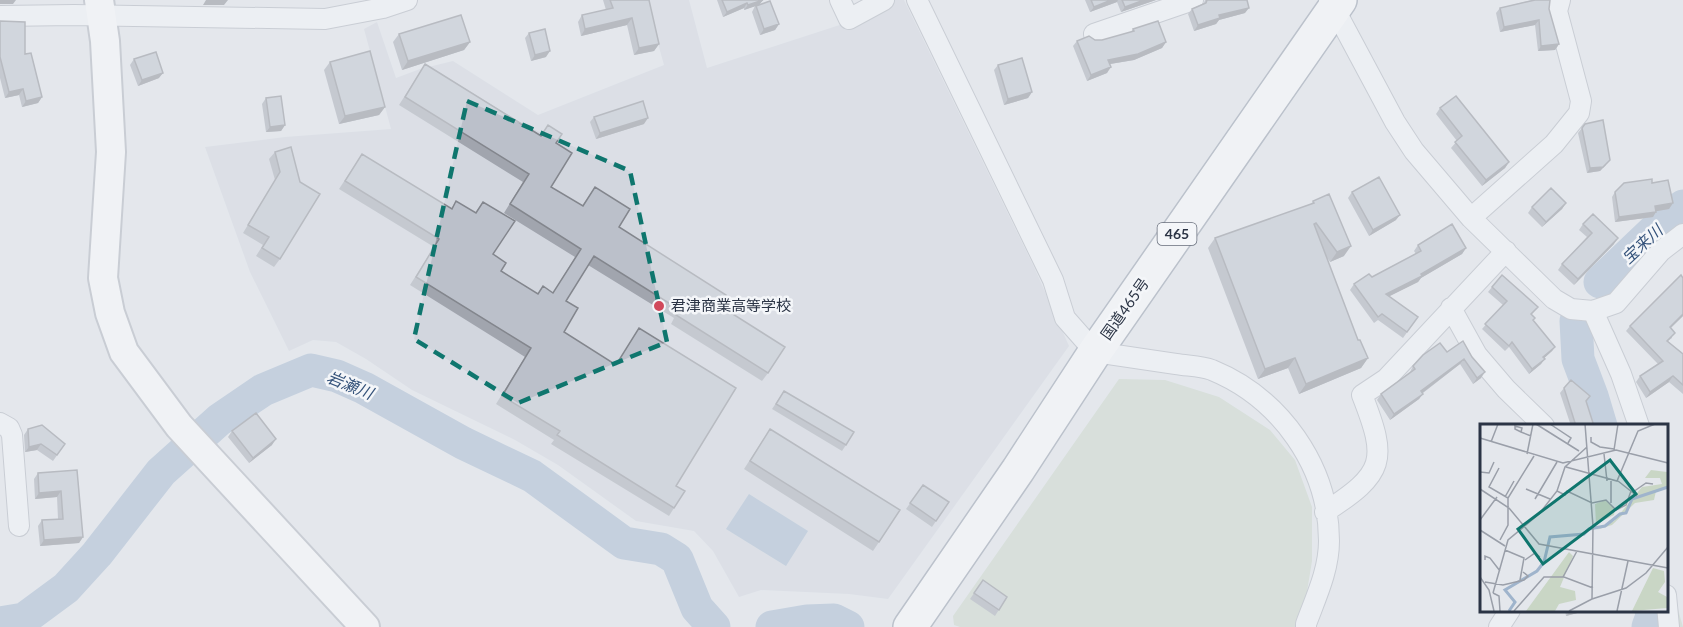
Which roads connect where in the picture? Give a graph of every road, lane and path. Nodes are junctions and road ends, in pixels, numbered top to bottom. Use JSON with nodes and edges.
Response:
{"nodes":[{"id":1,"x":407,"y":0,"type":"edge"},
{"id":2,"x":840,"y":0,"type":"edge"},
{"id":3,"x":885,"y":0,"type":"edge"},
{"id":4,"x":916,"y":0,"type":"edge"},
{"id":5,"x":1193,"y":0,"type":"edge"},
{"id":6,"x":1560,"y":0,"type":"edge"},
{"id":7,"x":1333,"y":3,"type":"edge"},
{"id":8,"x":360,"y":5,"type":"edge"},
{"id":9,"x":100,"y":8,"type":"edge"},
{"id":10,"x":0,"y":16,"type":"edge"},
{"id":11,"x":1094,"y":34,"type":"dead end"},
{"id":12,"x":1471,"y":218,"type":"junction"},
{"id":13,"x":1683,"y":234,"type":"edge"},
{"id":14,"x":1506,"y":251,"type":"junction"},
{"id":15,"x":1451,"y":308,"type":"junction"},
{"id":16,"x":1593,"y":311,"type":"junction"},
{"id":17,"x":1095,"y":352,"type":"junction"},
{"id":18,"x":0,"y":423,"type":"edge"},
{"id":19,"x":1542,"y":424,"type":"edge"},
{"id":20,"x":1638,"y":424,"type":"edge"},
{"id":21,"x":1325,"y":512,"type":"junction"},
{"id":22,"x":19,"y":526,"type":"dead end"},
{"id":23,"x":1509,"y":612,"type":"edge"},
{"id":24,"x":1668,"y":612,"type":"edge"},
{"id":25,"x":912,"y":624,"type":"edge"},
{"id":26,"x":365,"y":627,"type":"edge"},
{"id":27,"x":1306,"y":627,"type":"edge"},
{"id":28,"x":1499,"y":627,"type":"edge"},
{"id":29,"x":1669,"y":627,"type":"edge"}],
"edges":[{"from":1,"to":8,"type":"street"},
{"from":2,"to":3,"type":"street"},
{"from":4,"to":17,"type":"street"},
{"from":5,"to":11,"type":"street"},
{"from":6,"to":12,"type":"street"},
{"from":7,"to":12,"type":"street"},
{"from":7,"to":17,"type":"highway","name":"国道465号","number":"465"},
{"from":8,"to":9,"type":"street"},
{"from":9,"to":10,"type":"street"},
{"from":9,"to":26,"type":"street"},
{"from":12,"to":14,"type":"street"},
{"from":13,"to":16,"type":"street"},
{"from":14,"to":15,"type":"street"},
{"from":14,"to":16,"type":"street"},
{"from":15,"to":19,"type":"street"},
{"from":15,"to":21,"type":"street"},
{"from":16,"to":20,"type":"street"},
{"from":17,"to":21,"type":"street"},
{"from":17,"to":25,"type":"highway","name":"国道465号","number":"465"},
{"from":18,"to":22,"type":"street"},
{"from":21,"to":27,"type":"street"},
{"from":23,"to":28,"type":"street"},
{"from":24,"to":29,"type":"street"}]}
